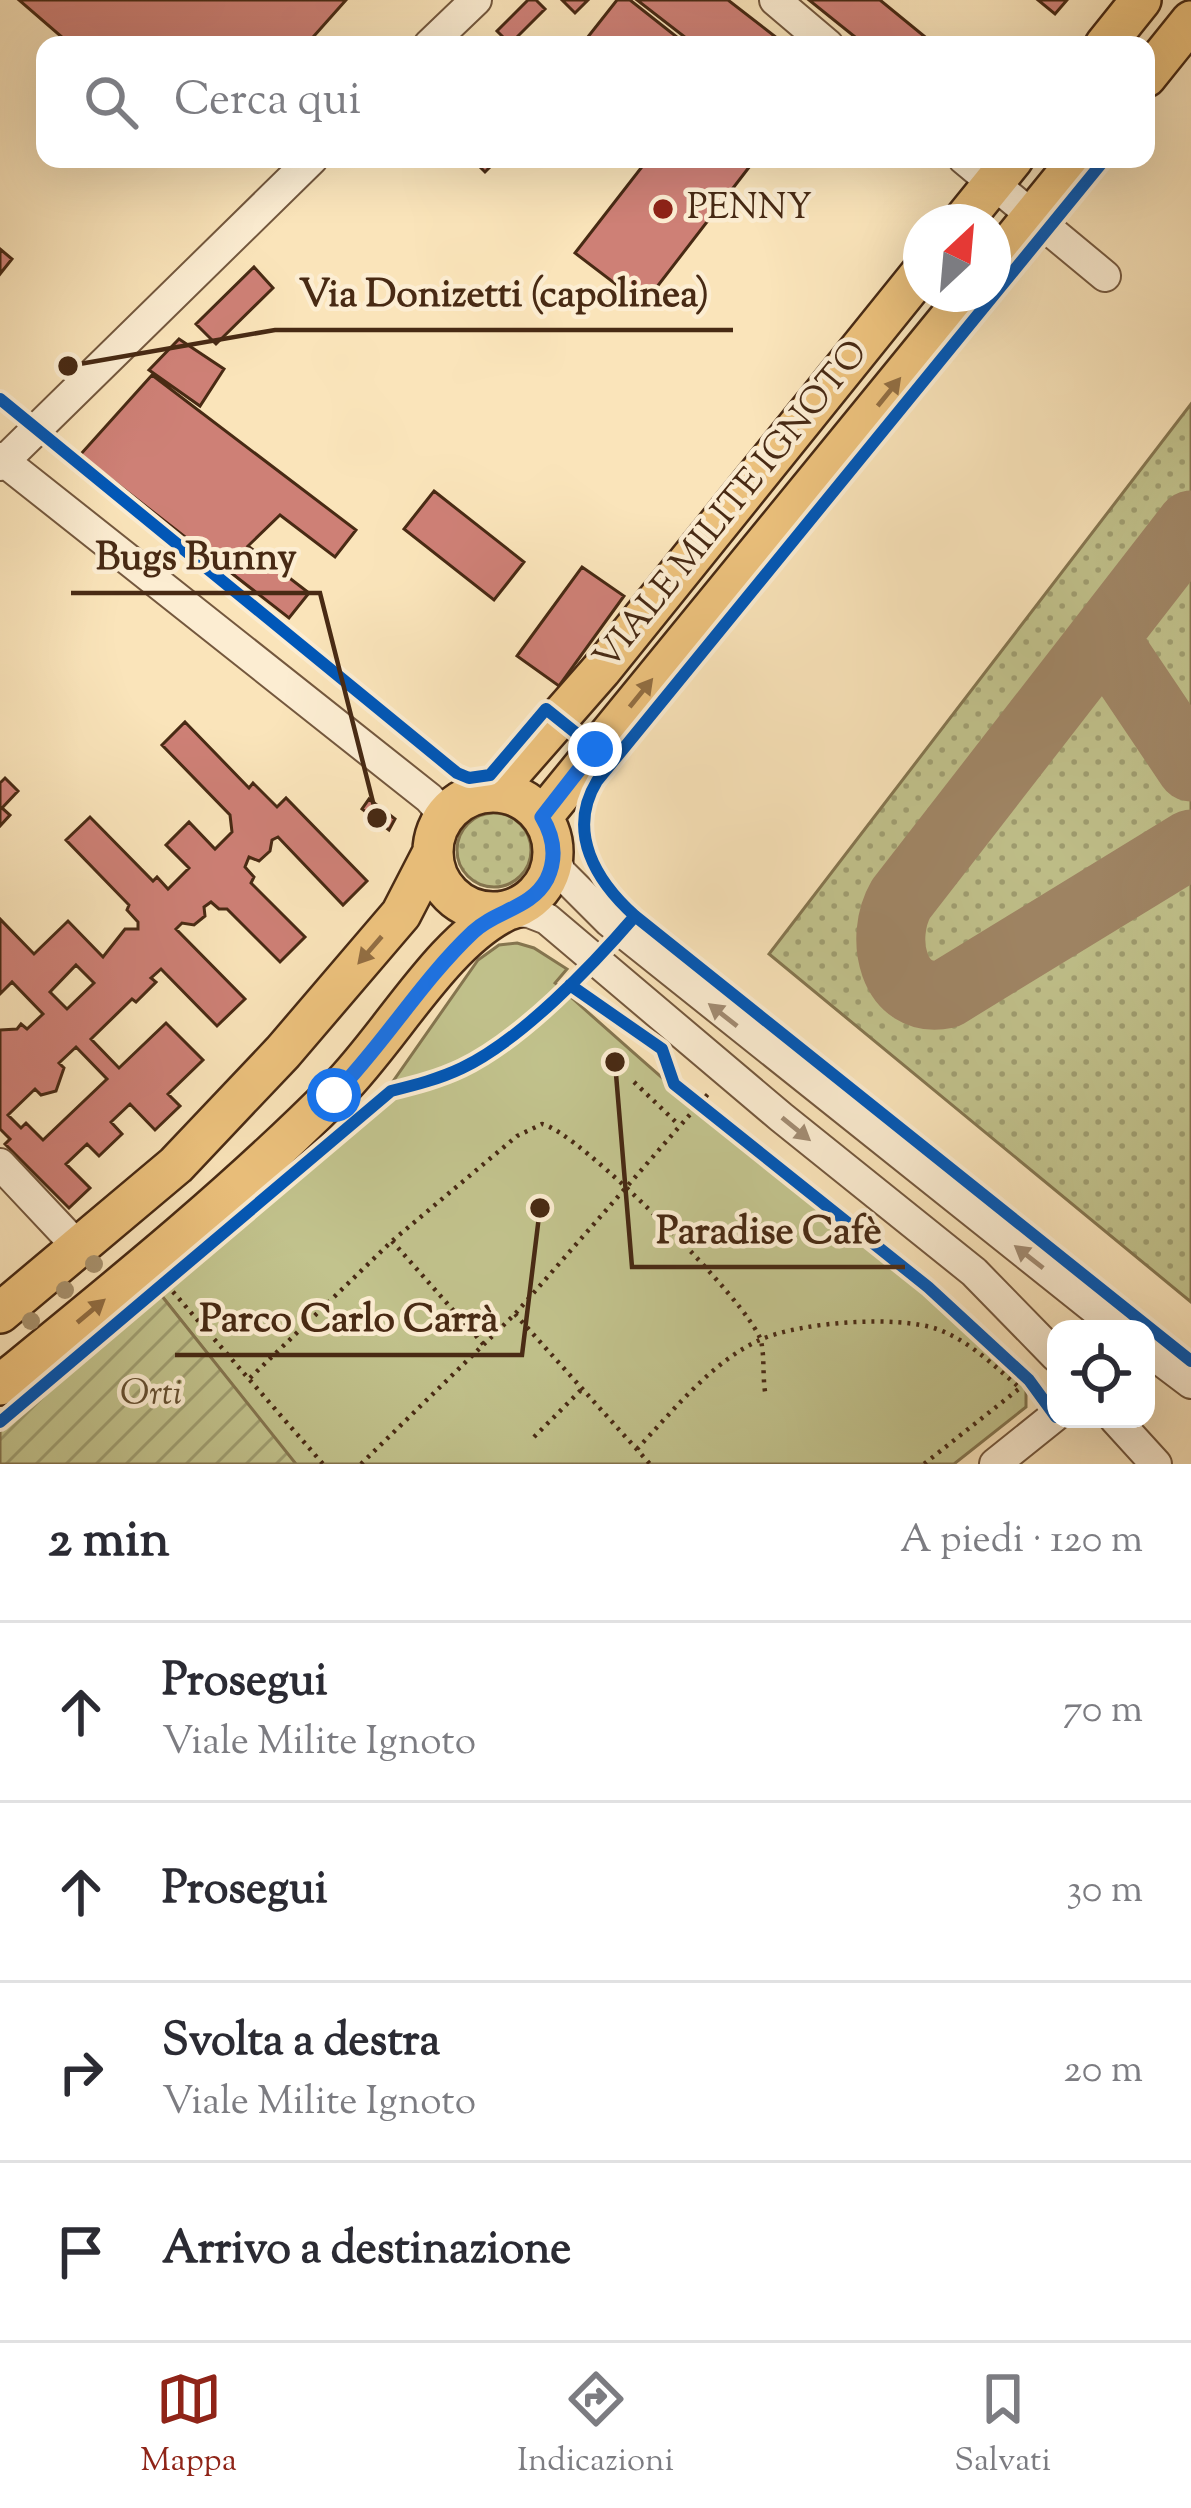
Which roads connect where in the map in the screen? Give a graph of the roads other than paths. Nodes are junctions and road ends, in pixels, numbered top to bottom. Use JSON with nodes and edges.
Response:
{"nodes":[{"id":1,"x":476,"y":0,"type":"edge"},
{"id":2,"x":775,"y":0,"type":"edge"},
{"id":3,"x":1141,"y":0,"type":"edge"},
{"id":4,"x":1191,"y":22,"type":"edge"},
{"id":5,"x":438,"y":36,"type":"edge"},
{"id":6,"x":817,"y":36,"type":"edge"},
{"id":7,"x":1112,"y":36,"type":"edge"},
{"id":8,"x":1155,"y":66,"type":"edge"},
{"id":9,"x":303,"y":168,"type":"edge"},
{"id":10,"x":989,"y":168,"type":"edge"},
{"id":11,"x":991,"y":168,"type":"edge"},
{"id":12,"x":1072,"y":168,"type":"edge"},
{"id":13,"x":971,"y":204,"type":"edge"},
{"id":14,"x":1033,"y":216,"type":"junction"},
{"id":15,"x":1011,"y":244,"type":"edge"},
{"id":16,"x":1105,"y":276,"type":"dead end"},
{"id":17,"x":903,"y":295,"type":"edge"},
{"id":18,"x":956,"y":312,"type":"edge"},
{"id":19,"x":1,"y":461,"type":"edge"},
{"id":20,"x":494,"y":792,"type":"junction"},
{"id":21,"x":439,"y":834,"type":"junction"},
{"id":22,"x":548,"y":835,"type":"junction"},
{"id":23,"x":506,"y":910,"type":"junction"},
{"id":24,"x":0,"y":1164,"type":"edge"},
{"id":25,"x":78,"y":1247,"type":"junction"},
{"id":26,"x":0,"y":1312,"type":"edge"},
{"id":27,"x":1109,"y":1320,"type":"edge"},
{"id":28,"x":1047,"y":1347,"type":"edge"},
{"id":29,"x":1155,"y":1355,"type":"edge"},
{"id":30,"x":1191,"y":1383,"type":"edge"},
{"id":31,"x":0,"y":1385,"type":"edge"},
{"id":32,"x":1047,"y":1422,"type":"edge"},
{"id":33,"x":1123,"y":1428,"type":"edge"},
{"id":34,"x":995,"y":1464,"type":"edge"},
{"id":35,"x":1156,"y":1464,"type":"edge"}],
"edges":[{"from":1,"to":5,"type":"street"},
{"from":2,"to":6,"type":"street"},
{"from":3,"to":7,"type":"main road"},
{"from":4,"to":8,"type":"main road"},
{"from":9,"to":19,"type":"street"},
{"from":10,"to":13,"type":"main road"},
{"from":11,"to":14,"type":"street"},
{"from":12,"to":14,"type":"main road"},
{"from":14,"to":15,"type":"main road"},
{"from":14,"to":16,"type":"street"},
{"from":17,"to":20,"type":"main road","name":"VIALE MILITE IGNOTO"},
{"from":22,"to":18,"type":"main road","name":"VIALE MILITE IGNOTO","one_way":true},
{"from":19,"to":21,"type":"street"},
{"from":20,"to":21,"type":"main road"},
{"from":20,"to":22,"type":"main road"},
{"from":21,"to":23,"type":"main road"},
{"from":21,"to":25,"type":"main road","one_way":true},
{"from":22,"to":23,"type":"main road"},
{"from":27,"to":22,"type":"street","one_way":true},
{"from":23,"to":28,"type":"street","one_way":true},
{"from":31,"to":23,"type":"main road","one_way":true},
{"from":24,"to":25,"type":"street"},
{"from":25,"to":26,"type":"main road"},
{"from":29,"to":30,"type":"street"},
{"from":32,"to":34,"type":"street"},
{"from":33,"to":35,"type":"street"}]}
